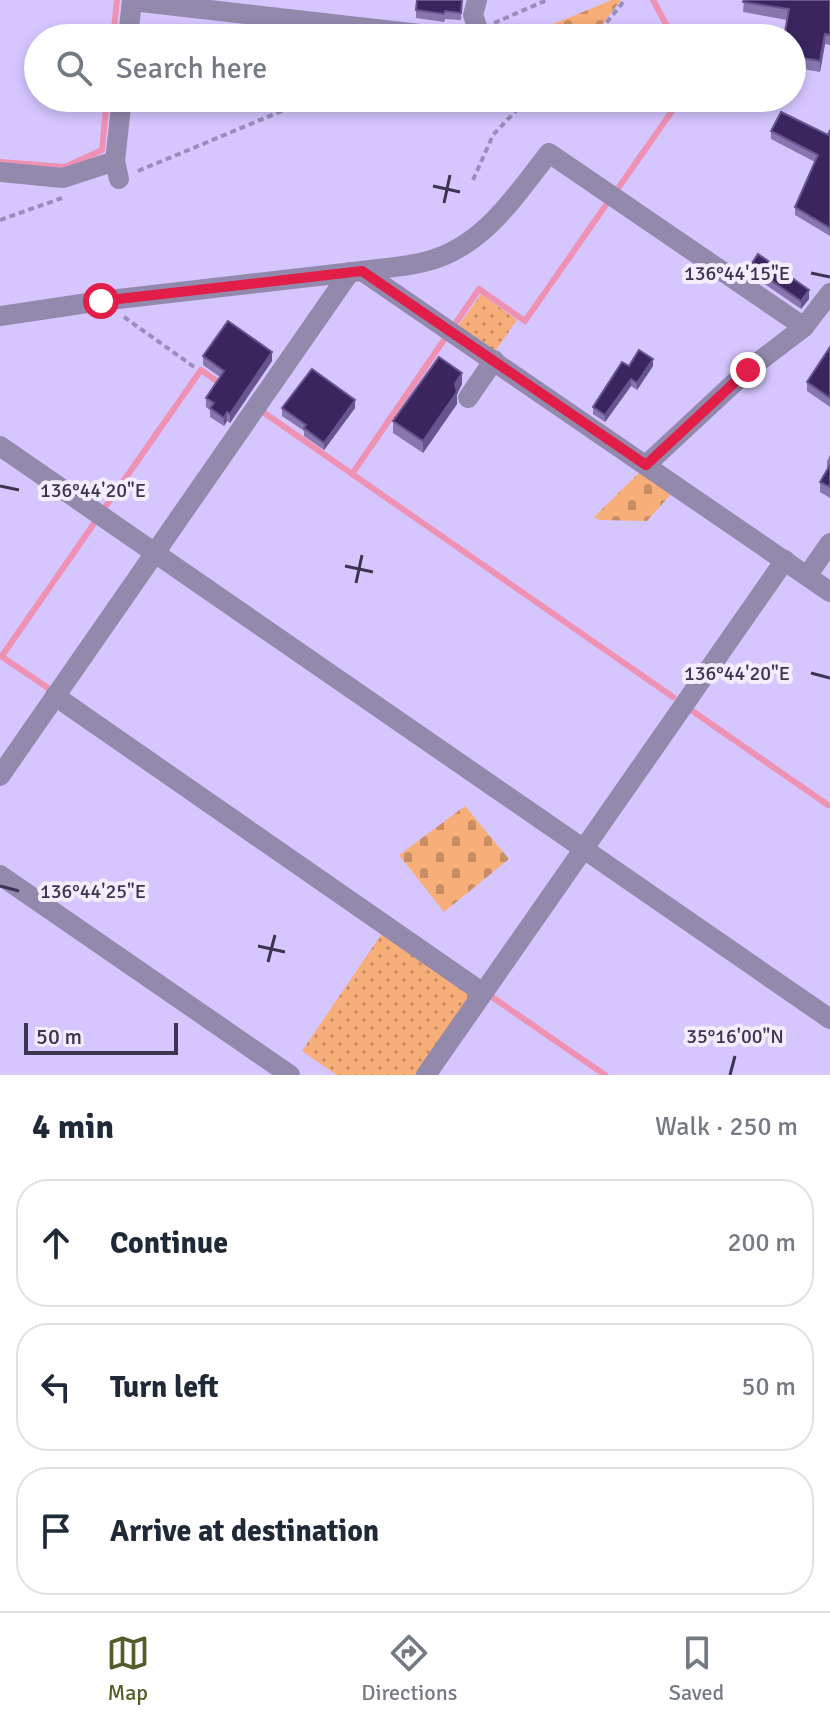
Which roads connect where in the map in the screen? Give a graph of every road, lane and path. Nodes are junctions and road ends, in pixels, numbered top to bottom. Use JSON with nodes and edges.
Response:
{"nodes":[{"id":1,"x":477,"y":0,"type":"edge"},
{"id":2,"x":547,"y":0,"type":"edge"},
{"id":3,"x":625,"y":0,"type":"edge"},
{"id":4,"x":132,"y":1,"type":"edge"},
{"id":5,"x":130,"y":24,"type":"edge"},
{"id":6,"x":333,"y":24,"type":"edge"},
{"id":7,"x":476,"y":24,"type":"edge"},
{"id":8,"x":490,"y":24,"type":"edge"},
{"id":9,"x":605,"y":24,"type":"edge"},
{"id":10,"x":121,"y":112,"type":"edge"},
{"id":11,"x":275,"y":112,"type":"edge"},
{"id":12,"x":515,"y":112,"type":"edge"},
{"id":13,"x":117,"y":170,"type":"junction"},
{"id":14,"x":0,"y":172,"type":"edge"},
{"id":15,"x":473,"y":180,"type":"dead end"},
{"id":16,"x":75,"y":194,"type":"dead end"},
{"id":17,"x":0,"y":220,"type":"edge"},
{"id":18,"x":356,"y":272,"type":"junction"},
{"id":19,"x":830,"y":293,"type":"edge"},
{"id":20,"x":101,"y":301,"type":"junction"},
{"id":21,"x":0,"y":316,"type":"edge"},
{"id":22,"x":804,"y":327,"type":"junction"},
{"id":23,"x":494,"y":360,"type":"junction"},
{"id":24,"x":197,"y":369,"type":"dead end"},
{"id":25,"x":468,"y":398,"type":"dead end"},
{"id":26,"x":0,"y":446,"type":"edge"},
{"id":27,"x":646,"y":465,"type":"junction"},
{"id":28,"x":830,"y":543,"type":"edge"},
{"id":29,"x":154,"y":554,"type":"junction"},
{"id":30,"x":785,"y":560,"type":"junction"},
{"id":31,"x":807,"y":576,"type":"junction"},
{"id":32,"x":830,"y":592,"type":"edge"},
{"id":33,"x":55,"y":696,"type":"junction"},
{"id":34,"x":0,"y":776,"type":"edge"},
{"id":35,"x":583,"y":849,"type":"junction"},
{"id":36,"x":0,"y":875,"type":"edge"},
{"id":37,"x":483,"y":993,"type":"junction"},
{"id":38,"x":830,"y":1019,"type":"edge"},
{"id":39,"x":290,"y":1075,"type":"edge"},
{"id":40,"x":426,"y":1075,"type":"edge"}],
"edges":[{"from":1,"to":7,"type":"street"},
{"from":2,"to":8,"type":"path"},
{"from":3,"to":9,"type":"path"},
{"from":4,"to":5,"type":"street"},
{"from":4,"to":6,"type":"street"},
{"from":10,"to":13,"type":"street"},
{"from":11,"to":13,"type":"path"},
{"from":12,"to":15,"type":"path"},
{"from":13,"to":14,"type":"street"},
{"from":16,"to":17,"type":"path"},
{"from":18,"to":20,"type":"street"},
{"from":18,"to":22,"type":"street"},
{"from":18,"to":23,"type":"street"},
{"from":18,"to":29,"type":"street"},
{"from":19,"to":22,"type":"street"},
{"from":20,"to":21,"type":"street"},
{"from":20,"to":24,"type":"path"},
{"from":22,"to":27,"type":"street"},
{"from":23,"to":25,"type":"street"},
{"from":23,"to":27,"type":"street"},
{"from":26,"to":29,"type":"street"},
{"from":27,"to":30,"type":"street"},
{"from":28,"to":31,"type":"street"},
{"from":29,"to":33,"type":"street"},
{"from":29,"to":35,"type":"street"},
{"from":30,"to":31,"type":"street"},
{"from":30,"to":35,"type":"street"},
{"from":31,"to":32,"type":"street"},
{"from":33,"to":34,"type":"street"},
{"from":33,"to":37,"type":"street"},
{"from":35,"to":37,"type":"street"},
{"from":35,"to":38,"type":"street"},
{"from":36,"to":39,"type":"street"},
{"from":37,"to":40,"type":"street"}]}
